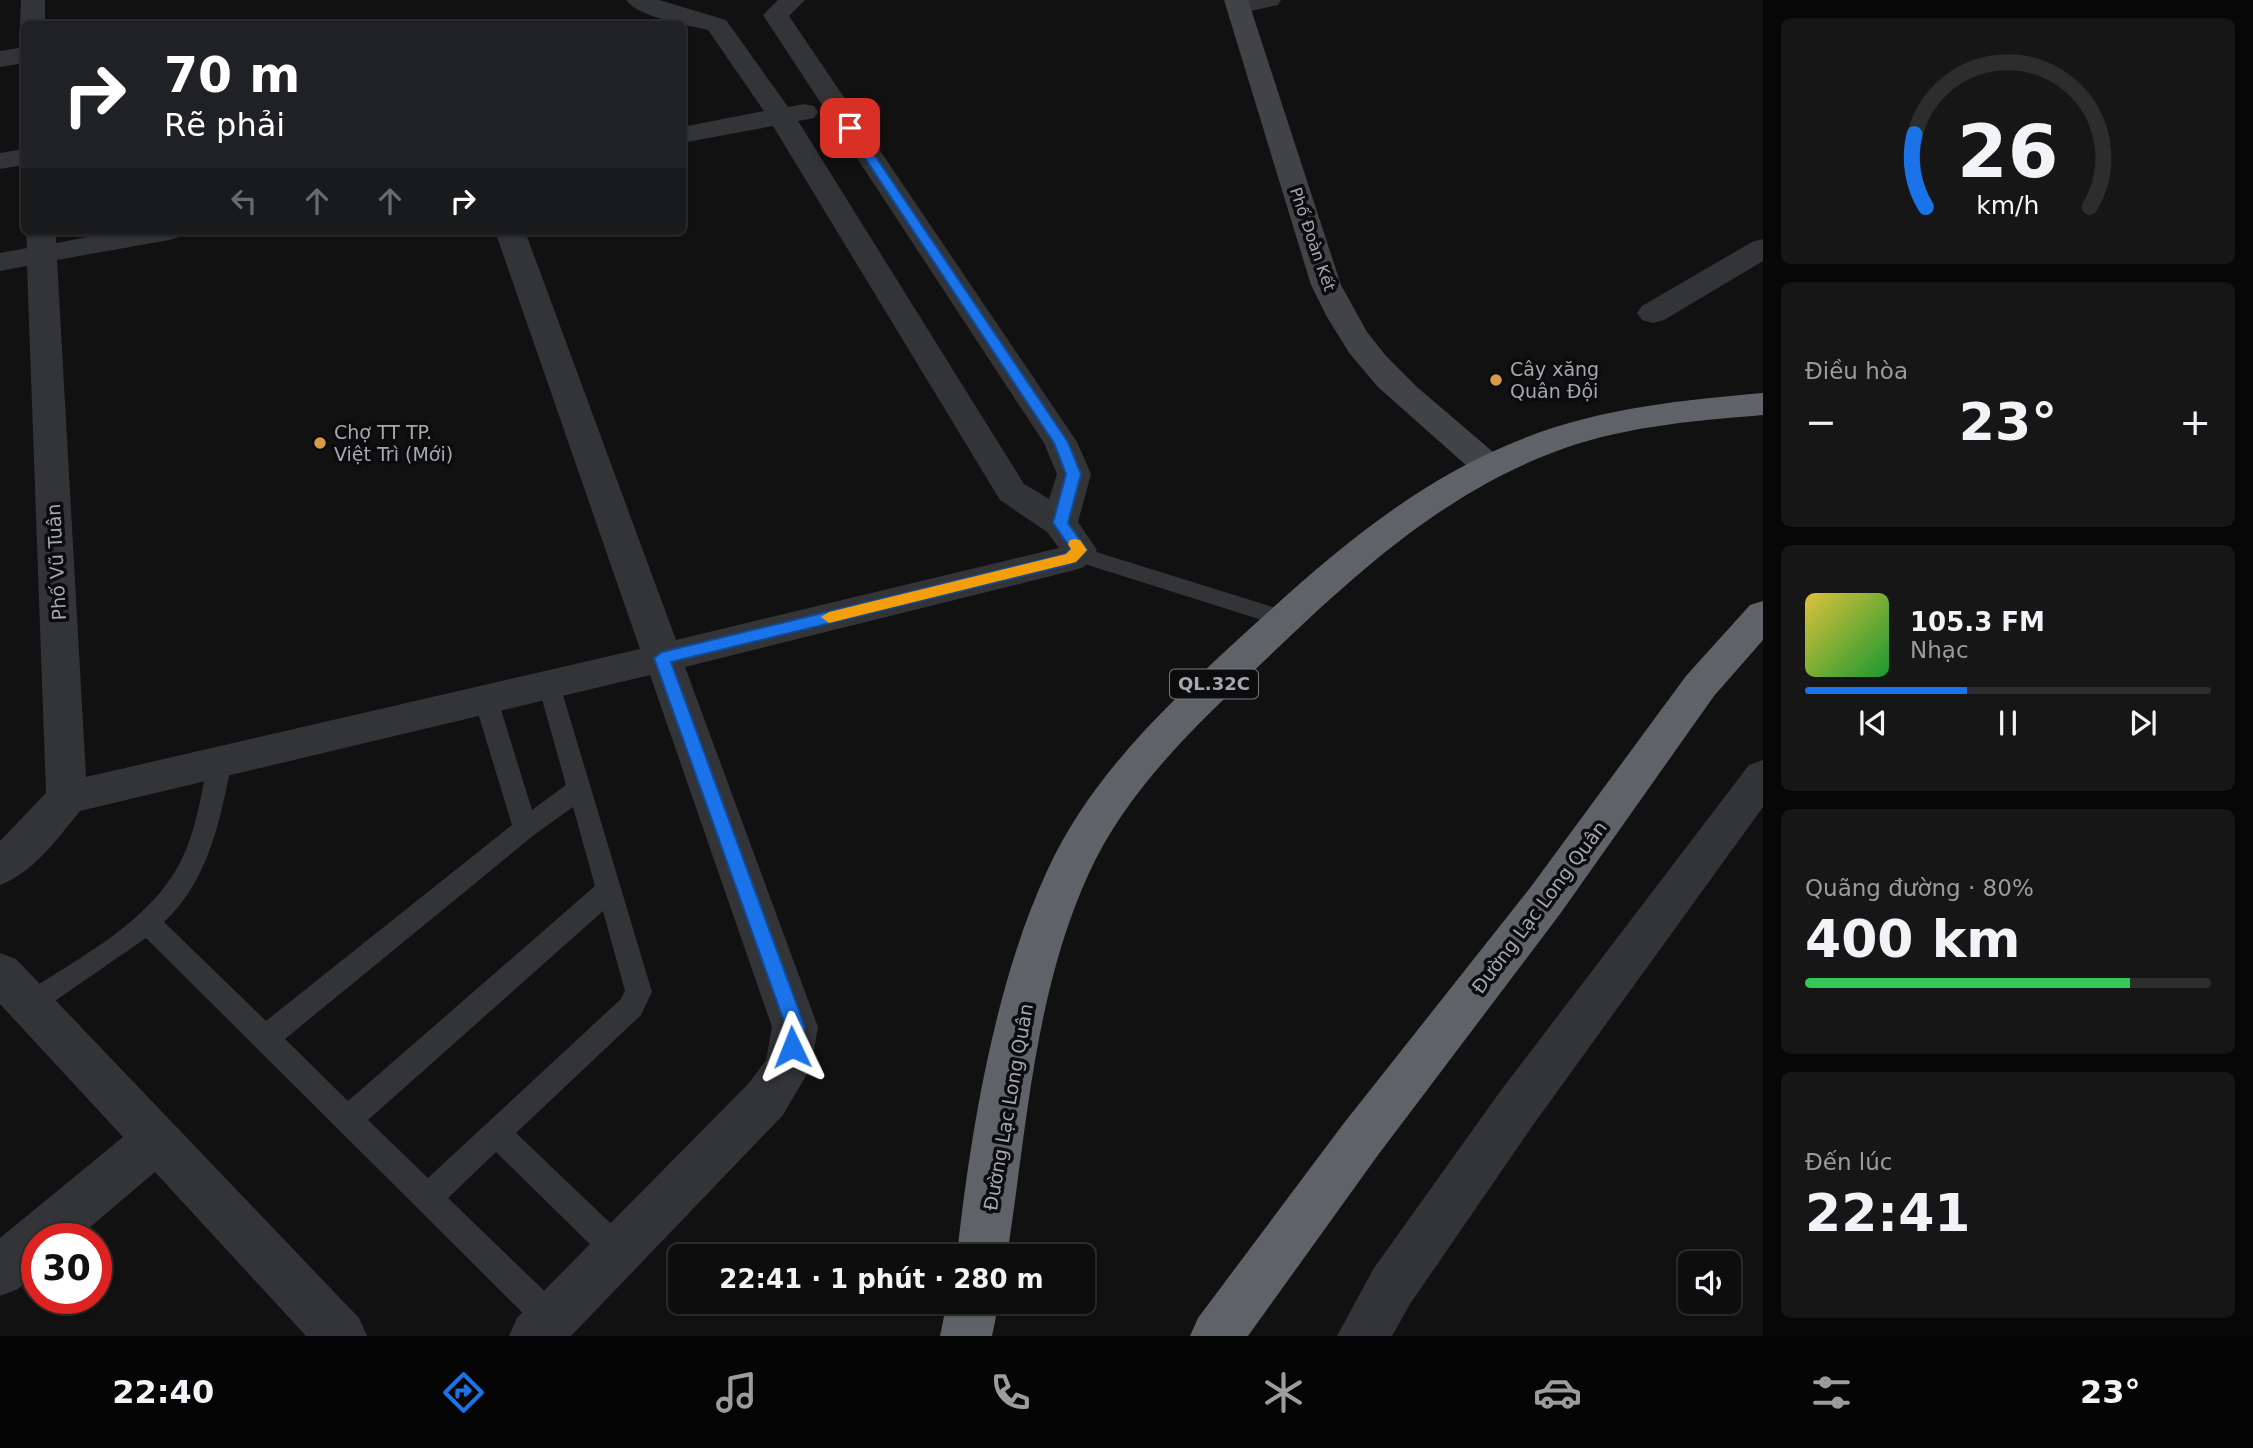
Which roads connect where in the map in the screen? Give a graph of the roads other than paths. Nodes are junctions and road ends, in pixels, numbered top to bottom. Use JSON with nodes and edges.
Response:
{"nodes":[{"id":1,"x":33,"y":0,"type":"edge"},
{"id":2,"x":638,"y":0,"type":"edge"},
{"id":3,"x":1269,"y":0,"type":"edge"},
{"id":4,"x":1237,"y":3,"type":"edge"},
{"id":5,"x":756,"y":16,"type":"edge"},
{"id":6,"x":33,"y":21,"type":"edge"},
{"id":7,"x":21,"y":56,"type":"edge"},
{"id":8,"x":0,"y":59,"type":"edge"},
{"id":9,"x":836,"y":106,"type":"junction"},
{"id":10,"x":780,"y":116,"type":"junction"},
{"id":11,"x":686,"y":134,"type":"edge"},
{"id":12,"x":21,"y":158,"type":"edge"},
{"id":13,"x":0,"y":161,"type":"edge"},
{"id":14,"x":123,"y":235,"type":"edge"},
{"id":15,"x":511,"y":235,"type":"edge"},
{"id":16,"x":42,"y":242,"type":"edge"},
{"id":17,"x":1763,"y":248,"type":"edge"},
{"id":18,"x":0,"y":262,"type":"edge"},
{"id":19,"x":1653,"y":313,"type":"dead end"},
{"id":20,"x":1763,"y":404,"type":"edge"},
{"id":21,"x":1488,"y":466,"type":"junction"},
{"id":22,"x":1069,"y":539,"type":"junction"},
{"id":23,"x":1763,"y":615,"type":"edge"},
{"id":24,"x":1284,"y":619,"type":"junction"},
{"id":25,"x":662,"y":658,"type":"junction"},
{"id":26,"x":549,"y":685,"type":"junction"},
{"id":27,"x":486,"y":699,"type":"junction"},
{"id":28,"x":220,"y":762,"type":"junction"},
{"id":29,"x":1763,"y":776,"type":"edge"},
{"id":30,"x":579,"y":789,"type":"junction"},
{"id":31,"x":67,"y":797,"type":"junction"},
{"id":32,"x":526,"y":828,"type":"junction"},
{"id":33,"x":0,"y":867,"type":"edge"},
{"id":34,"x":609,"y":890,"type":"junction"},
{"id":35,"x":148,"y":923,"type":"junction"},
{"id":36,"x":15,"y":988,"type":"edge"},
{"id":37,"x":266,"y":1038,"type":"junction"},
{"id":38,"x":348,"y":1119,"type":"junction"},
{"id":39,"x":497,"y":1134,"type":"junction"},
{"id":40,"x":156,"y":1140,"type":"junction"},
{"id":41,"x":428,"y":1198,"type":"junction"},
{"id":42,"x":58,"y":1223,"type":"edge"},
{"id":43,"x":984,"y":1244,"type":"edge"},
{"id":44,"x":617,"y":1250,"type":"junction"},
{"id":45,"x":21,"y":1254,"type":"edge"},
{"id":46,"x":0,"y":1271,"type":"edge"},
{"id":47,"x":970,"y":1314,"type":"edge"},
{"id":48,"x":543,"y":1327,"type":"edge"},
{"id":49,"x":341,"y":1336,"type":"edge"},
{"id":50,"x":965,"y":1336,"type":"edge"},
{"id":51,"x":1216,"y":1336,"type":"edge"},
{"id":52,"x":1363,"y":1336,"type":"edge"}],
"edges":[{"from":1,"to":6,"type":"street"},
{"from":2,"to":5,"type":"street"},
{"from":3,"to":4,"type":"street"},
{"from":4,"to":21,"type":"street","name":"Phố Đoàn Kết"},
{"from":5,"to":9,"type":"street"},
{"from":5,"to":10,"type":"street"},
{"from":7,"to":8,"type":"street"},
{"from":9,"to":10,"type":"street"},
{"from":9,"to":22,"type":"street"},
{"from":10,"to":11,"type":"street"},
{"from":10,"to":22,"type":"street"},
{"from":12,"to":13,"type":"street"},
{"from":14,"to":16,"type":"street"},
{"from":15,"to":25,"type":"street"},
{"from":16,"to":18,"type":"street"},
{"from":16,"to":31,"type":"street","name":"Phố Vũ Tuân"},
{"from":17,"to":19,"type":"street"},
{"from":20,"to":21,"type":"highway","name":"Đường Lạc Long Quân","number":"QL.32C"},
{"from":21,"to":24,"type":"highway","name":"Đường Lạc Long Quân","number":"QL.32C"},
{"from":22,"to":24,"type":"lane"},
{"from":22,"to":25,"type":"street"},
{"from":23,"to":51,"type":"highway","name":"Đường Lạc Long Quân"},
{"from":24,"to":43,"type":"highway","name":"Đường Lạc Long Quân","number":"QL.32C"},
{"from":25,"to":26,"type":"street"},
{"from":25,"to":44,"type":"street"},
{"from":26,"to":27,"type":"street"},
{"from":26,"to":30,"type":"lane"},
{"from":27,"to":28,"type":"street"},
{"from":27,"to":32,"type":"lane"},
{"from":28,"to":31,"type":"street"},
{"from":28,"to":35,"type":"lane"},
{"from":29,"to":52,"type":"street"},
{"from":30,"to":32,"type":"lane"},
{"from":30,"to":34,"type":"lane"},
{"from":31,"to":33,"type":"street"},
{"from":32,"to":37,"type":"lane"},
{"from":34,"to":38,"type":"lane"},
{"from":34,"to":39,"type":"lane"},
{"from":35,"to":36,"type":"lane"},
{"from":35,"to":37,"type":"lane"},
{"from":36,"to":40,"type":"street"},
{"from":37,"to":38,"type":"lane"},
{"from":38,"to":41,"type":"lane"},
{"from":39,"to":41,"type":"lane"},
{"from":39,"to":44,"type":"lane"},
{"from":40,"to":42,"type":"street"},
{"from":40,"to":49,"type":"street"},
{"from":41,"to":48,"type":"lane"},
{"from":44,"to":48,"type":"street"},
{"from":45,"to":46,"type":"street"},
{"from":47,"to":50,"type":"highway"}]}
